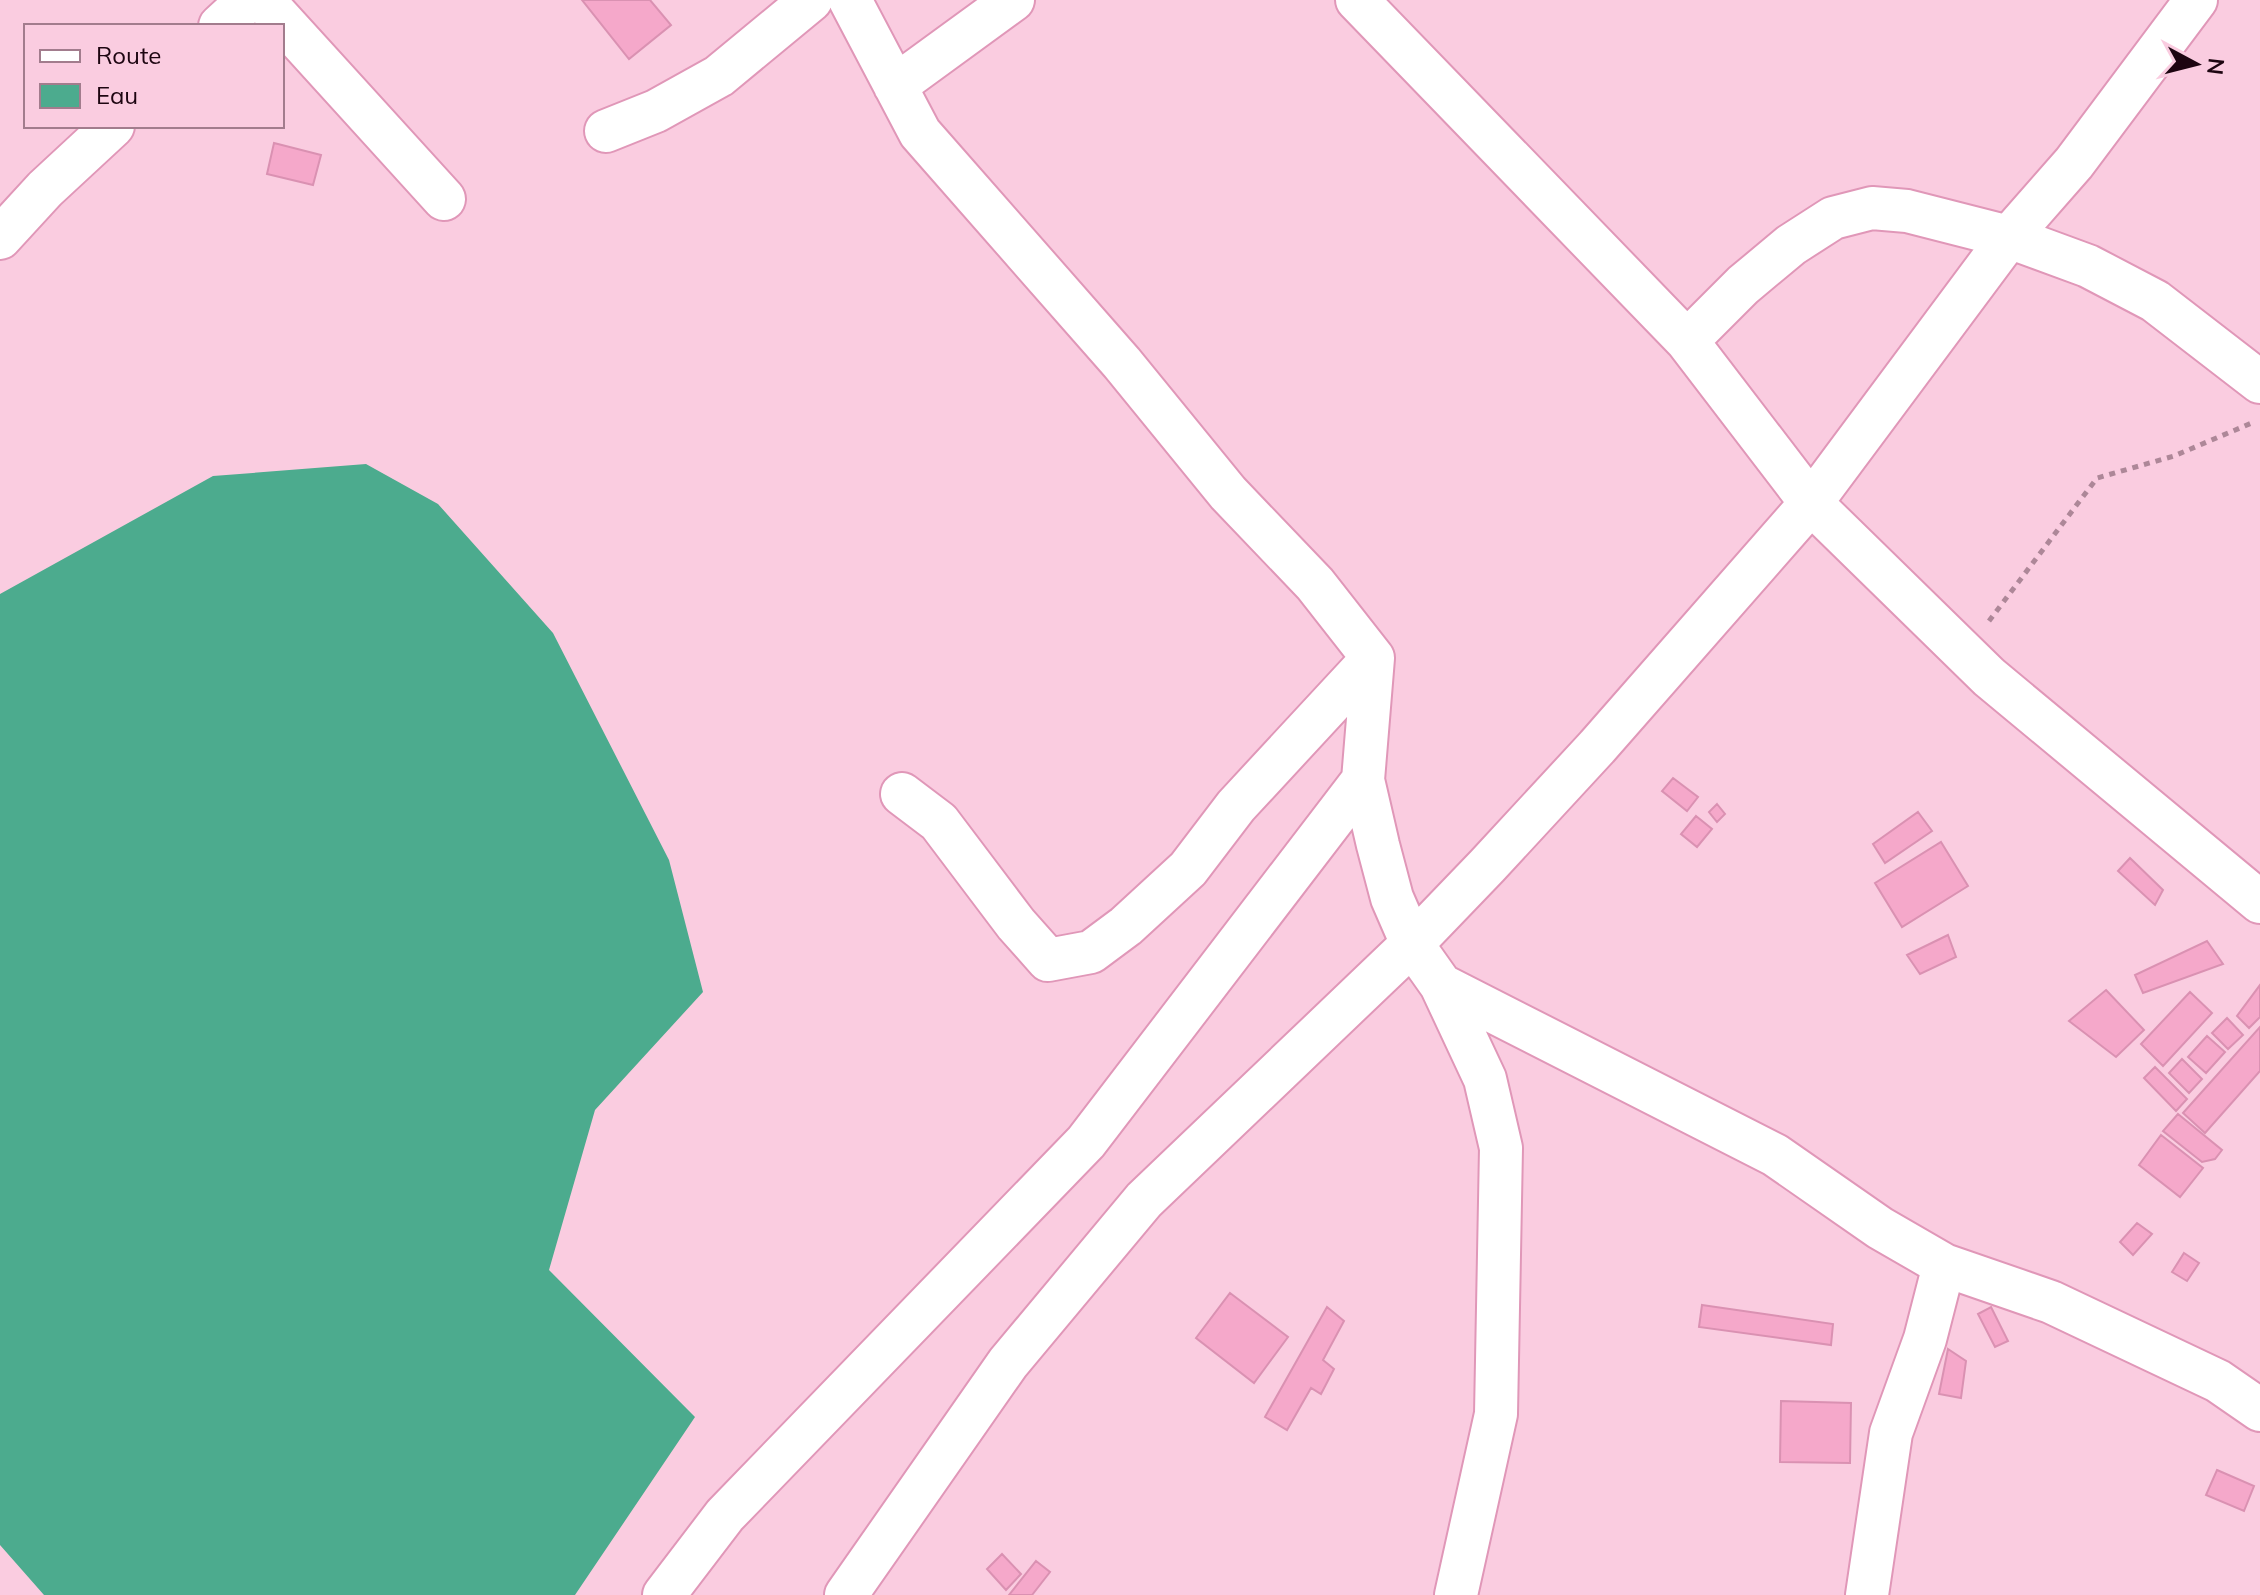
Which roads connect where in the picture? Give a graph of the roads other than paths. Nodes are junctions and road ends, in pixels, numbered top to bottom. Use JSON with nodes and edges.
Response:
{"nodes":[{"id":1,"x":248,"y":0,"type":"edge"},
{"id":2,"x":263,"y":0,"type":"edge"},
{"id":3,"x":811,"y":0,"type":"edge"},
{"id":4,"x":850,"y":0,"type":"edge"},
{"id":5,"x":1013,"y":0,"type":"edge"},
{"id":6,"x":1357,"y":0,"type":"edge"},
{"id":7,"x":2196,"y":0,"type":"edge"},
{"id":8,"x":222,"y":24,"type":"edge"},
{"id":9,"x":895,"y":86,"type":"junction"},
{"id":10,"x":111,"y":128,"type":"edge"},
{"id":11,"x":606,"y":131,"type":"dead end"},
{"id":12,"x":444,"y":199,"type":"dead end"},
{"id":13,"x":2009,"y":237,"type":"junction"},
{"id":14,"x":0,"y":238,"type":"edge"},
{"id":15,"x":1687,"y":341,"type":"junction"},
{"id":16,"x":2260,"y":382,"type":"edge"},
{"id":17,"x":1811,"y":503,"type":"junction"},
{"id":18,"x":1373,"y":658,"type":"junction"},
{"id":19,"x":1363,"y":780,"type":"junction"},
{"id":20,"x":902,"y":794,"type":"dead end"},
{"id":21,"x":2260,"y":902,"type":"edge"},
{"id":22,"x":1412,"y":944,"type":"junction"},
{"id":23,"x":1441,"y":985,"type":"junction"},
{"id":24,"x":1944,"y":1265,"type":"junction"},
{"id":25,"x":2260,"y":1410,"type":"edge"},
{"id":26,"x":664,"y":1595,"type":"edge"},
{"id":27,"x":846,"y":1595,"type":"edge"},
{"id":28,"x":1456,"y":1595,"type":"edge"},
{"id":29,"x":1867,"y":1595,"type":"edge"}],
"edges":[{"from":1,"to":8,"type":"street"},
{"from":2,"to":12,"type":"street"},
{"from":3,"to":11,"type":"street"},
{"from":4,"to":9,"type":"street"},
{"from":5,"to":9,"type":"street"},
{"from":6,"to":15,"type":"street"},
{"from":7,"to":13,"type":"street"},
{"from":9,"to":18,"type":"street"},
{"from":10,"to":14,"type":"street"},
{"from":13,"to":15,"type":"street"},
{"from":13,"to":16,"type":"street"},
{"from":13,"to":17,"type":"street"},
{"from":15,"to":17,"type":"street"},
{"from":17,"to":21,"type":"street"},
{"from":17,"to":22,"type":"street"},
{"from":18,"to":19,"type":"street"},
{"from":18,"to":20,"type":"street"},
{"from":19,"to":22,"type":"street"},
{"from":19,"to":26,"type":"street"},
{"from":22,"to":23,"type":"street"},
{"from":22,"to":27,"type":"street"},
{"from":23,"to":24,"type":"street"},
{"from":23,"to":28,"type":"street"},
{"from":24,"to":25,"type":"street"},
{"from":24,"to":29,"type":"street"}]}
